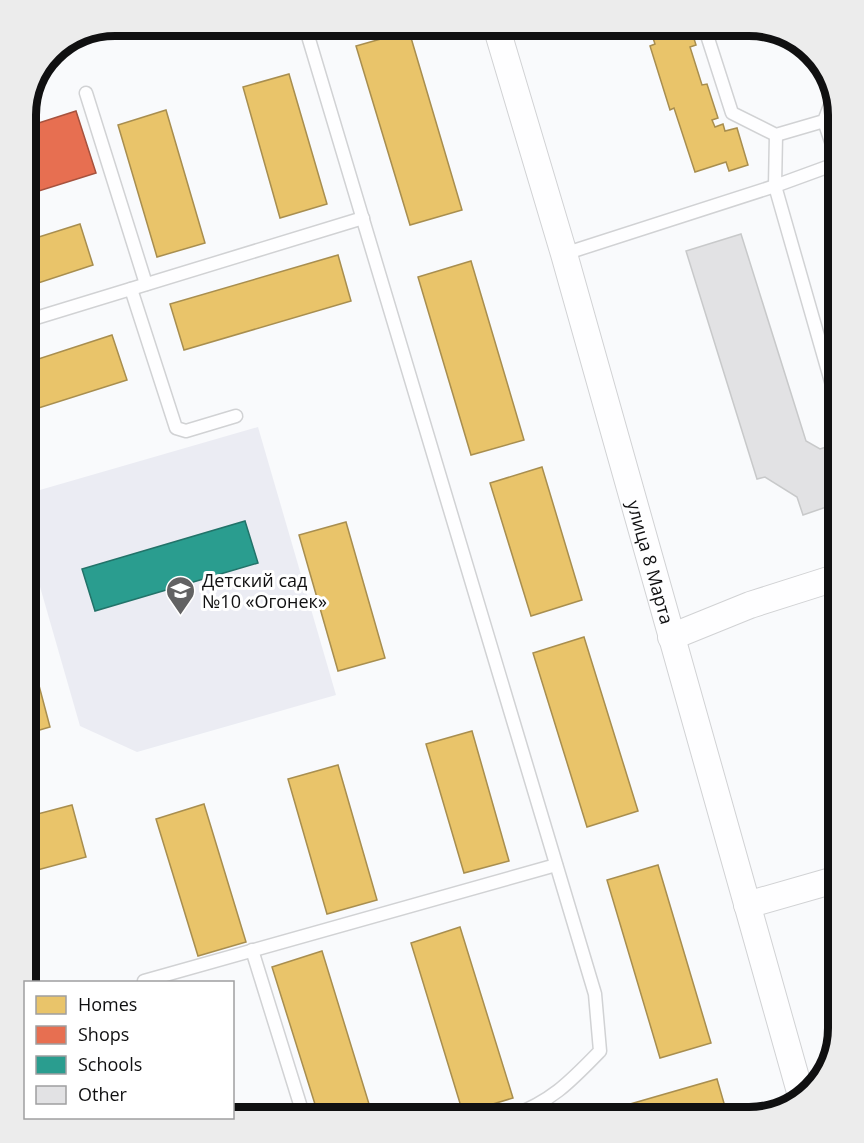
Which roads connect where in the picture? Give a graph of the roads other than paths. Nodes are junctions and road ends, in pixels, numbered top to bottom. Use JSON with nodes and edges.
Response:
{"nodes":[{"id":1,"x":308,"y":36,"type":"edge"},
{"id":2,"x":499,"y":36,"type":"edge"},
{"id":3,"x":707,"y":36,"type":"edge"},
{"id":4,"x":86,"y":93,"type":"dead end"},
{"id":5,"x":828,"y":112,"type":"edge"},
{"id":6,"x":824,"y":121,"type":"junction"},
{"id":7,"x":828,"y":133,"type":"edge"},
{"id":8,"x":776,"y":135,"type":"junction"},
{"id":9,"x":828,"y":166,"type":"edge"},
{"id":10,"x":774,"y":186,"type":"junction"},
{"id":11,"x":363,"y":218,"type":"junction"},
{"id":12,"x":564,"y":254,"type":"junction"},
{"id":13,"x":146,"y":284,"type":"junction"},
{"id":14,"x":131,"y":289,"type":"junction"},
{"id":15,"x":36,"y":318,"type":"edge"},
{"id":16,"x":828,"y":372,"type":"edge"},
{"id":17,"x":236,"y":416,"type":"dead end"},
{"id":18,"x":828,"y":580,"type":"edge"},
{"id":19,"x":672,"y":637,"type":"junction"},
{"id":20,"x":556,"y":865,"type":"junction"},
{"id":21,"x":828,"y":882,"type":"edge"},
{"id":22,"x":747,"y":905,"type":"junction"},
{"id":23,"x":252,"y":951,"type":"junction"},
{"id":24,"x":144,"y":981,"type":"edge"},
{"id":25,"x":799,"y":1089,"type":"edge"},
{"id":26,"x":301,"y":1107,"type":"edge"},
{"id":27,"x":536,"y":1107,"type":"edge"}],
"edges":[{"from":1,"to":11,"type":"lane"},
{"from":2,"to":12,"type":"street","name":"улица 8 Марта"},
{"from":3,"to":8,"type":"lane"},
{"from":4,"to":13,"type":"lane"},
{"from":5,"to":6,"type":"lane"},
{"from":6,"to":7,"type":"lane"},
{"from":6,"to":8,"type":"lane"},
{"from":8,"to":10,"type":"lane"},
{"from":9,"to":10,"type":"lane"},
{"from":10,"to":12,"type":"lane"},
{"from":10,"to":16,"type":"lane"},
{"from":11,"to":13,"type":"lane"},
{"from":11,"to":20,"type":"lane"},
{"from":12,"to":19,"type":"street","name":"улица 8 Марта"},
{"from":13,"to":14,"type":"lane"},
{"from":14,"to":15,"type":"lane"},
{"from":14,"to":17,"type":"lane"},
{"from":18,"to":19,"type":"street"},
{"from":19,"to":22,"type":"street","name":"улица 8 Марта"},
{"from":20,"to":23,"type":"lane"},
{"from":20,"to":27,"type":"lane"},
{"from":21,"to":22,"type":"street"},
{"from":22,"to":25,"type":"street","name":"улица 8 Марта"},
{"from":23,"to":24,"type":"lane"},
{"from":23,"to":26,"type":"lane"}]}
